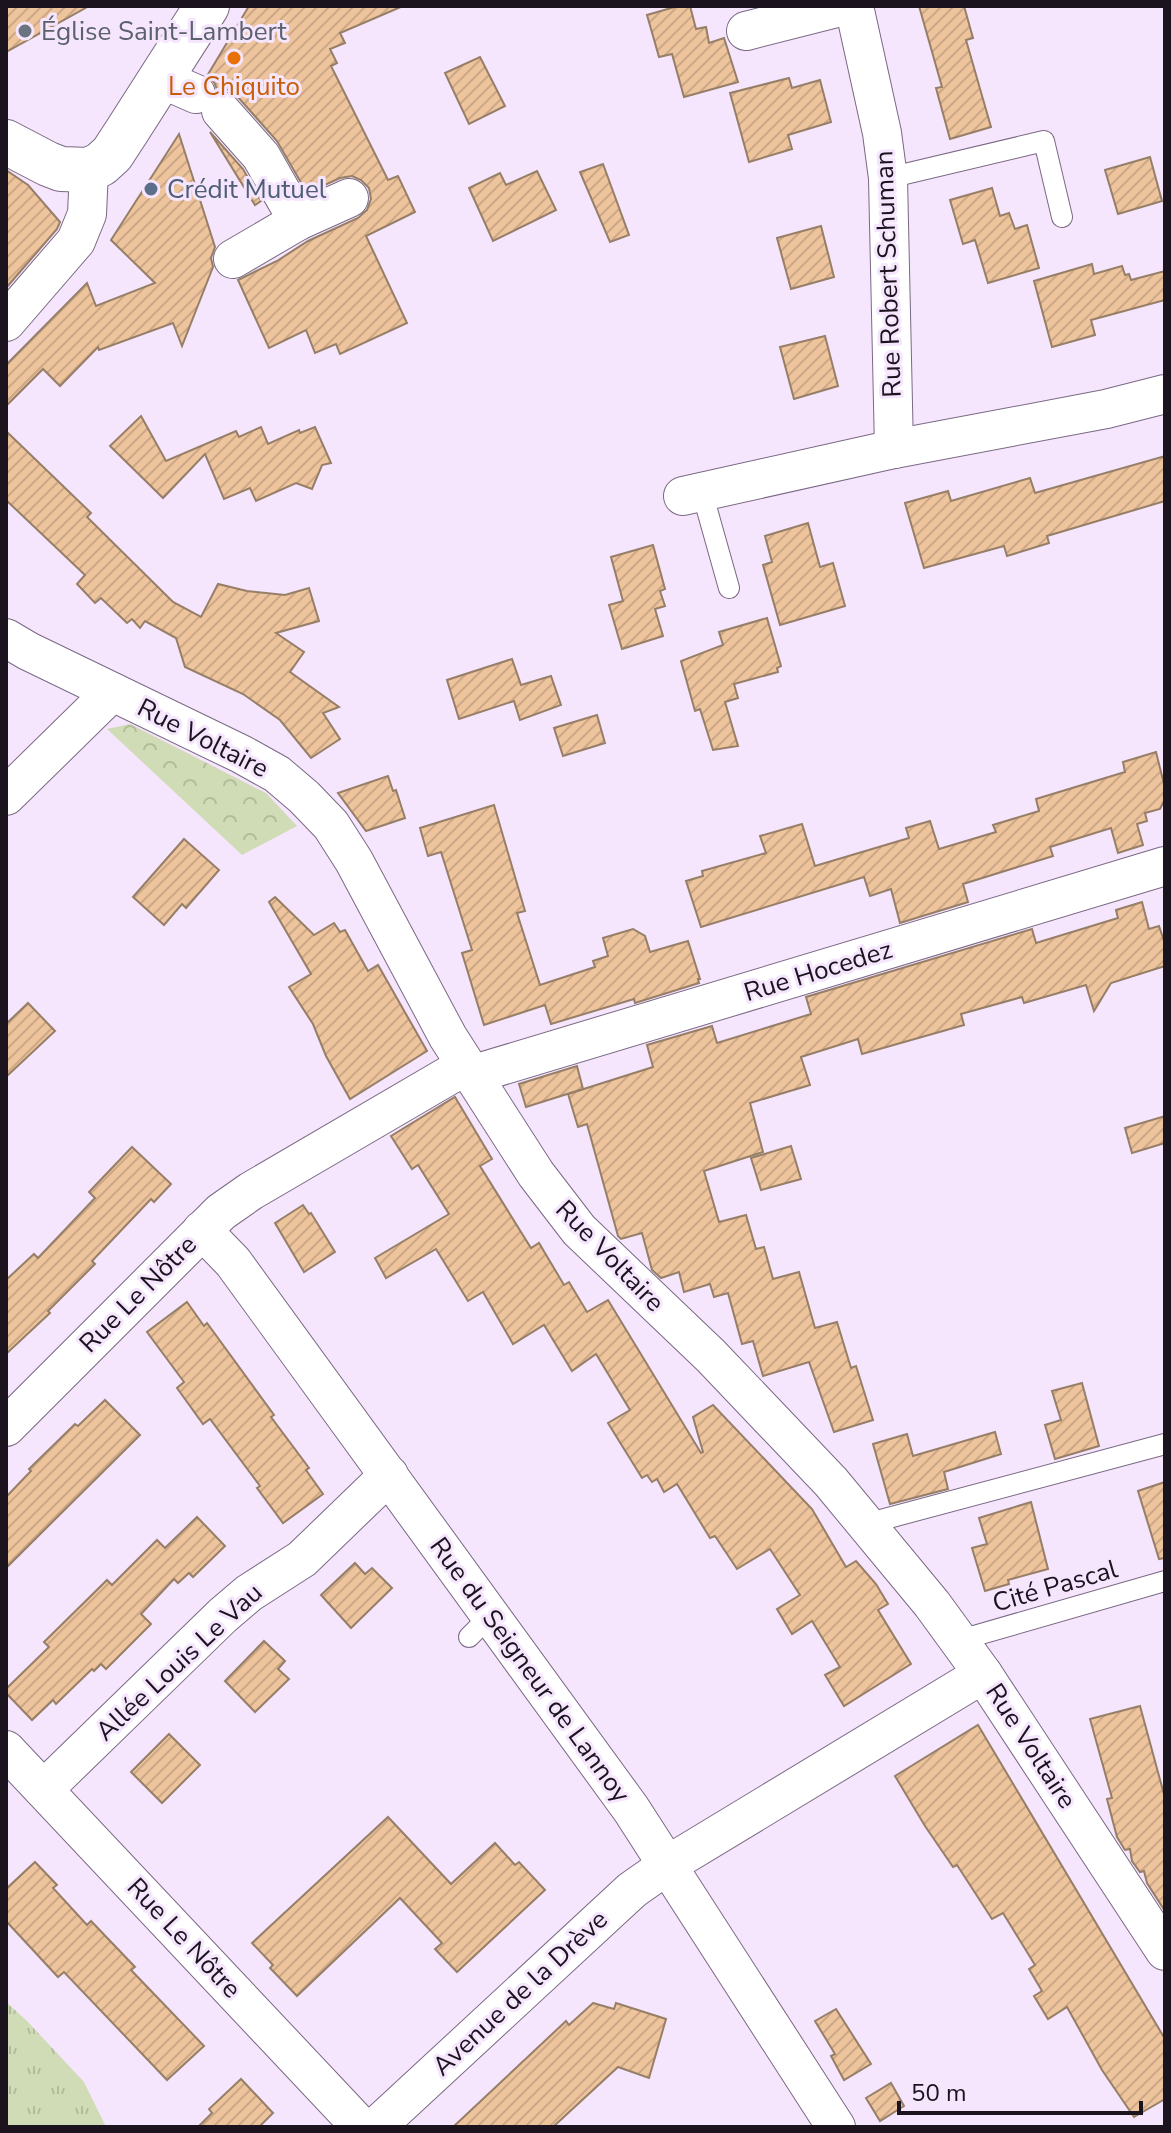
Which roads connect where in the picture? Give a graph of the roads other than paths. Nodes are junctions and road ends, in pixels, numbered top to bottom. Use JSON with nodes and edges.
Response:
{"nodes":[{"id":1,"x":207,"y":6,"type":"edge"},
{"id":2,"x":844,"y":6,"type":"edge"},
{"id":3,"x":854,"y":6,"type":"edge"},
{"id":4,"x":746,"y":31,"type":"dead end"},
{"id":5,"x":193,"y":95,"type":"junction"},
{"id":6,"x":6,"y":142,"type":"edge"},
{"id":7,"x":89,"y":170,"type":"junction"},
{"id":8,"x":888,"y":178,"type":"junction"},
{"id":9,"x":349,"y":198,"type":"dead end"},
{"id":10,"x":1062,"y":217,"type":"dead end"},
{"id":11,"x":298,"y":221,"type":"junction"},
{"id":12,"x":233,"y":259,"type":"dead end"},
{"id":13,"x":6,"y":322,"type":"edge"},
{"id":14,"x":1165,"y":394,"type":"edge"},
{"id":15,"x":894,"y":449,"type":"junction"},
{"id":16,"x":692,"y":494,"type":"joint"},
{"id":17,"x":729,"y":588,"type":"dead end"},
{"id":18,"x":6,"y":638,"type":"edge"},
{"id":19,"x":112,"y":692,"type":"junction"},
{"id":20,"x":6,"y":796,"type":"edge"},
{"id":21,"x":1165,"y":866,"type":"edge"},
{"id":22,"x":468,"y":1070,"type":"junction"},
{"id":23,"x":202,"y":1230,"type":"junction"},
{"id":24,"x":6,"y":1427,"type":"edge"},
{"id":25,"x":1165,"y":1444,"type":"edge"},
{"id":26,"x":389,"y":1475,"type":"junction"},
{"id":27,"x":866,"y":1524,"type":"junction"},
{"id":28,"x":1165,"y":1581,"type":"edge"},
{"id":29,"x":960,"y":1640,"type":"junction"},
{"id":30,"x":983,"y":1674,"type":"junction"},
{"id":31,"x":6,"y":1750,"type":"edge"},
{"id":32,"x":44,"y":1789,"type":"junction"},
{"id":33,"x":669,"y":1864,"type":"junction"},
{"id":34,"x":1165,"y":1951,"type":"edge"},
{"id":35,"x":361,"y":2127,"type":"edge"},
{"id":36,"x":376,"y":2127,"type":"edge"},
{"id":37,"x":836,"y":2127,"type":"edge"}],
"edges":[{"from":1,"to":5,"type":"street"},
{"from":2,"to":4,"type":"street"},
{"from":3,"to":8,"type":"street","name":"Rue Robert Schuman"},
{"from":5,"to":7,"type":"street"},
{"from":5,"to":11,"type":"street"},
{"from":6,"to":7,"type":"street"},
{"from":7,"to":13,"type":"street"},
{"from":8,"to":10,"type":"lane"},
{"from":8,"to":15,"type":"street","name":"Rue Robert Schuman"},
{"from":9,"to":11,"type":"street"},
{"from":11,"to":12,"type":"street"},
{"from":14,"to":15,"type":"street"},
{"from":15,"to":16,"type":"street"},
{"from":16,"to":17,"type":"lane"},
{"from":18,"to":19,"type":"street","name":"Rue Voltaire"},
{"from":19,"to":20,"type":"street"},
{"from":19,"to":22,"type":"street","name":"Rue Voltaire"},
{"from":21,"to":22,"type":"street","name":"Rue Hocedez"},
{"from":22,"to":23,"type":"street","name":"Rue Hocedez"},
{"from":22,"to":27,"type":"street","name":"Rue Voltaire"},
{"from":23,"to":24,"type":"street","name":"Rue Le Nôtre"},
{"from":23,"to":26,"type":"street","name":"Rue du Seigneur de Lannoy"},
{"from":25,"to":27,"type":"lane"},
{"from":26,"to":32,"type":"street","name":"Allée Louis Le Vau"},
{"from":26,"to":33,"type":"street","name":"Rue du Seigneur de Lannoy"},
{"from":27,"to":29,"type":"street","name":"Rue Voltaire"},
{"from":28,"to":29,"type":"lane","name":"Cité Pascal"},
{"from":29,"to":30,"type":"street","name":"Rue Voltaire"},
{"from":30,"to":33,"type":"street","name":"Avenue de la Drève"},
{"from":30,"to":34,"type":"street","name":"Rue Voltaire"},
{"from":31,"to":32,"type":"street","name":"Rue Le Nôtre"},
{"from":32,"to":35,"type":"street","name":"Rue Le Nôtre"},
{"from":33,"to":36,"type":"street","name":"Avenue de la Drève"},
{"from":33,"to":37,"type":"street","name":"Rue du Seigneur de Lannoy"}]}
